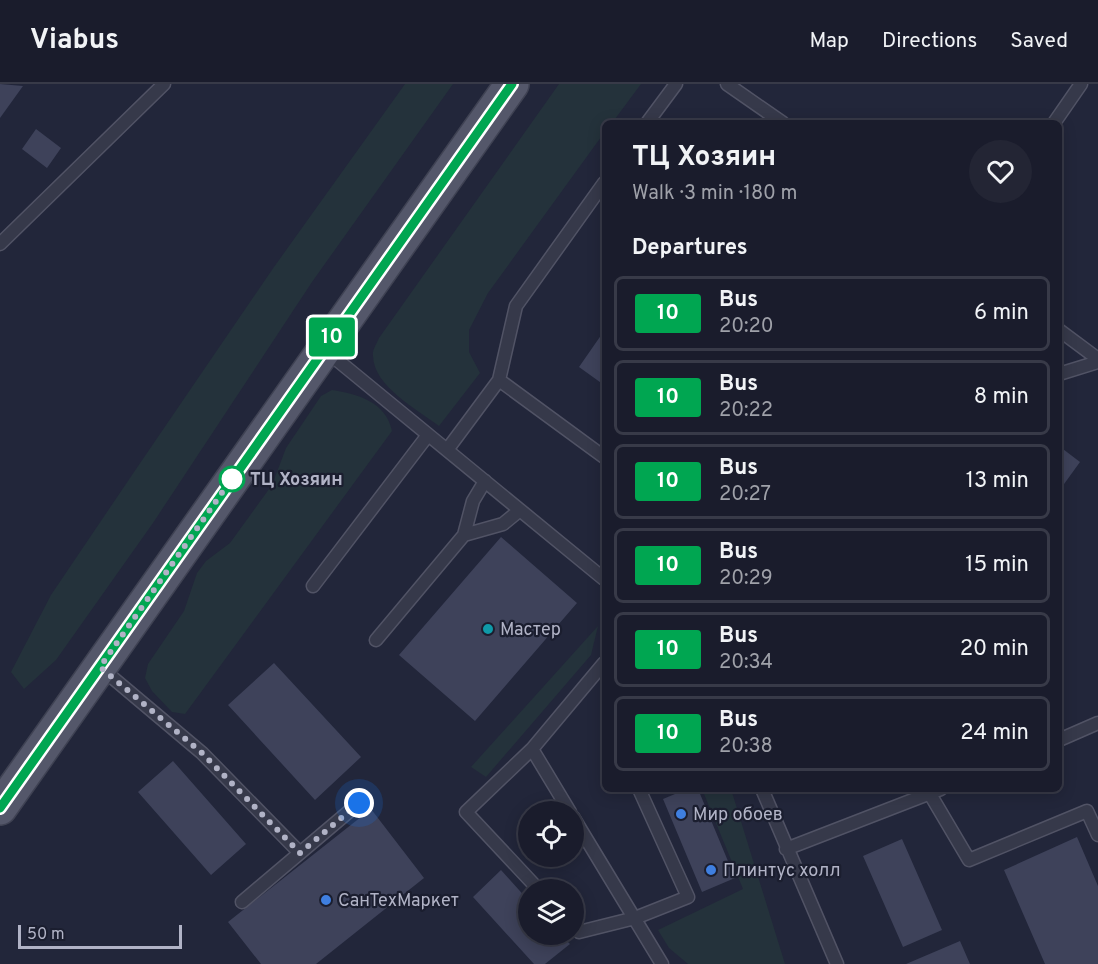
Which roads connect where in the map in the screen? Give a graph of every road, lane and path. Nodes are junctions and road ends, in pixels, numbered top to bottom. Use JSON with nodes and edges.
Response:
{"nodes":[{"id":1,"x":164,"y":84,"type":"edge"},
{"id":2,"x":512,"y":84,"type":"edge"},
{"id":3,"x":676,"y":84,"type":"edge"},
{"id":4,"x":728,"y":84,"type":"edge"},
{"id":5,"x":1080,"y":84,"type":"edge"},
{"id":6,"x":649,"y":120,"type":"edge"},
{"id":7,"x":779,"y":120,"type":"edge"},
{"id":8,"x":1056,"y":120,"type":"edge"},
{"id":9,"x":602,"y":186,"type":"edge"},
{"id":10,"x":0,"y":244,"type":"edge"},
{"id":11,"x":1062,"y":332,"type":"edge"},
{"id":12,"x":324,"y":349,"type":"junction"},
{"id":13,"x":1098,"y":360,"type":"edge"},
{"id":14,"x":1062,"y":373,"type":"edge"},
{"id":15,"x":499,"y":380,"type":"junction"},
{"id":16,"x":428,"y":435,"type":"junction"},
{"id":17,"x":447,"y":450,"type":"junction"},
{"id":18,"x":602,"y":457,"type":"edge"},
{"id":19,"x":484,"y":481,"type":"junction"},
{"id":20,"x":520,"y":510,"type":"junction"},
{"id":21,"x":464,"y":535,"type":"junction"},
{"id":22,"x":602,"y":577,"type":"edge"},
{"id":23,"x":313,"y":586,"type":"dead end"},
{"id":24,"x":376,"y":640,"type":"dead end"},
{"id":25,"x":602,"y":665,"type":"edge"},
{"id":26,"x":100,"y":667,"type":"junction"},
{"id":27,"x":1098,"y":723,"type":"edge"},
{"id":28,"x":1062,"y":739,"type":"edge"},
{"id":29,"x":532,"y":749,"type":"junction"},
{"id":30,"x":640,"y":792,"type":"edge"},
{"id":31,"x":763,"y":792,"type":"edge"},
{"id":32,"x":932,"y":792,"type":"edge"},
{"id":33,"x":935,"y":792,"type":"edge"},
{"id":34,"x":563,"y":801,"type":"edge"},
{"id":35,"x":359,"y":803,"type":"dead end"},
{"id":36,"x":0,"y":808,"type":"edge"},
{"id":37,"x":584,"y":834,"type":"edge"},
{"id":38,"x":1098,"y":835,"type":"edge"},
{"id":39,"x":786,"y":849,"type":"junction"},
{"id":40,"x":300,"y":853,"type":"junction"},
{"id":41,"x":528,"y":879,"type":"edge"},
{"id":42,"x":242,"y":902,"type":"dead end"},
{"id":43,"x":635,"y":918,"type":"junction"},
{"id":44,"x":584,"y":931,"type":"edge"},
{"id":45,"x":662,"y":964,"type":"edge"},
{"id":46,"x":837,"y":964,"type":"edge"}],
"edges":[{"from":1,"to":10,"type":"lane"},
{"from":2,"to":12,"type":"main road"},
{"from":3,"to":6,"type":"lane"},
{"from":4,"to":7,"type":"lane"},
{"from":5,"to":8,"type":"lane"},
{"from":9,"to":15,"type":"lane"},
{"from":11,"to":13,"type":"lane"},
{"from":12,"to":16,"type":"lane"},
{"from":12,"to":26,"type":"main road"},
{"from":13,"to":14,"type":"lane"},
{"from":15,"to":17,"type":"lane"},
{"from":15,"to":18,"type":"lane"},
{"from":16,"to":17,"type":"lane"},
{"from":16,"to":23,"type":"lane"},
{"from":17,"to":19,"type":"lane"},
{"from":19,"to":20,"type":"lane"},
{"from":19,"to":21,"type":"lane"},
{"from":20,"to":21,"type":"lane"},
{"from":20,"to":22,"type":"lane"},
{"from":21,"to":24,"type":"lane"},
{"from":25,"to":29,"type":"lane"},
{"from":26,"to":36,"type":"main road"},
{"from":26,"to":40,"type":"lane"},
{"from":27,"to":28,"type":"lane"},
{"from":29,"to":34,"type":"lane"},
{"from":29,"to":41,"type":"lane"},
{"from":30,"to":43,"type":"lane"},
{"from":31,"to":39,"type":"lane"},
{"from":32,"to":39,"type":"lane"},
{"from":33,"to":38,"type":"lane"},
{"from":35,"to":40,"type":"lane"},
{"from":37,"to":43,"type":"lane"},
{"from":39,"to":46,"type":"lane"},
{"from":40,"to":42,"type":"lane"},
{"from":43,"to":44,"type":"lane"},
{"from":43,"to":45,"type":"lane"}]}
